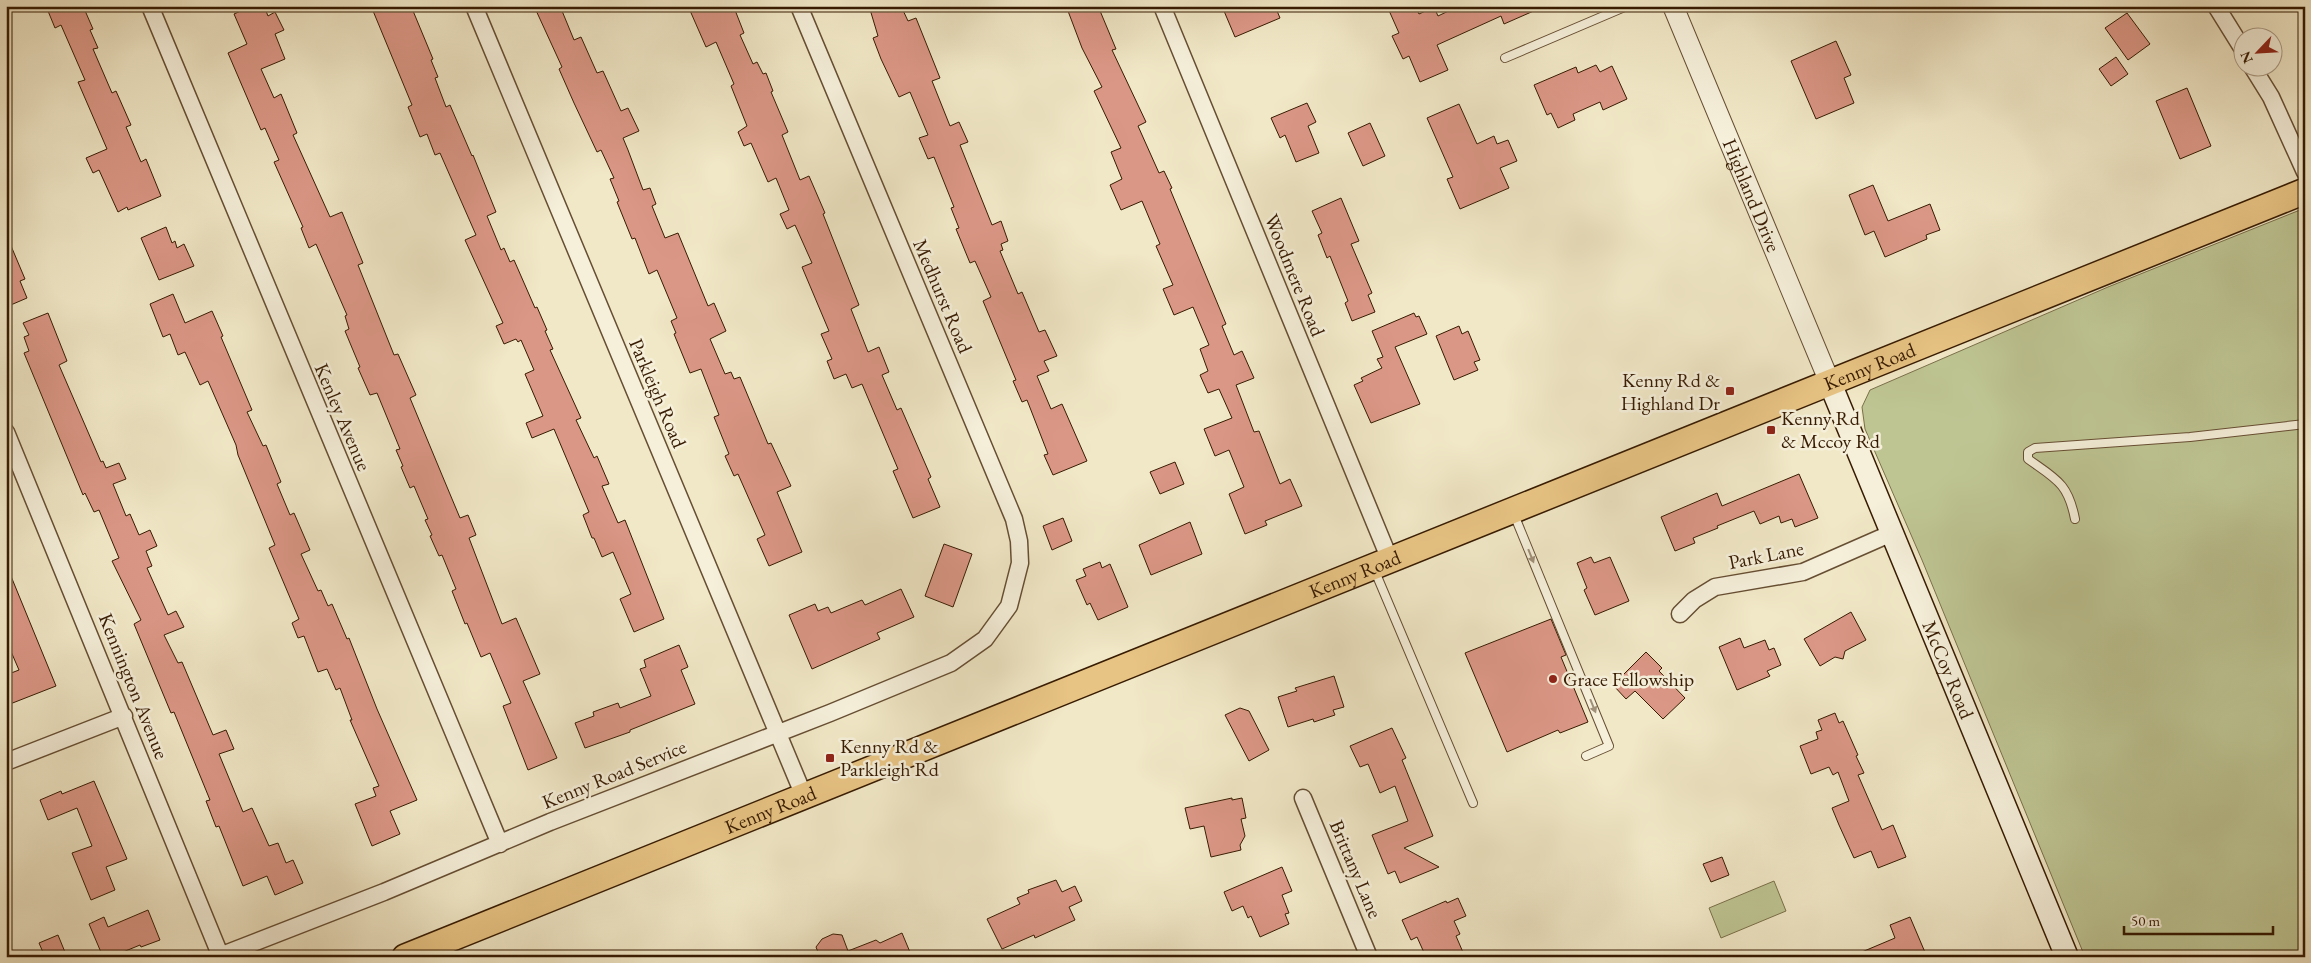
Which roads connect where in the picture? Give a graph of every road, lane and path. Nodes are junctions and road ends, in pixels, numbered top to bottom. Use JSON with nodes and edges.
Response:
{"nodes":[{"id":1,"x":150,"y":6,"type":"edge"},
{"id":2,"x":474,"y":6,"type":"edge"},
{"id":3,"x":799,"y":6,"type":"edge"},
{"id":4,"x":1162,"y":6,"type":"edge"},
{"id":5,"x":1627,"y":6,"type":"edge"},
{"id":6,"x":1673,"y":6,"type":"edge"},
{"id":7,"x":2216,"y":6,"type":"edge"},
{"id":8,"x":2234,"y":35,"type":"edge"},
{"id":9,"x":1505,"y":58,"type":"dead end"},
{"id":10,"x":2260,"y":78,"type":"edge"},
{"id":11,"x":2305,"y":172,"type":"edge"},
{"id":12,"x":2305,"y":191,"type":"edge"},
{"id":13,"x":1830,"y":383,"type":"junction"},
{"id":14,"x":2305,"y":424,"type":"edge"},
{"id":15,"x":6,"y":432,"type":"edge"},
{"id":16,"x":12,"y":463,"type":"edge"},
{"id":17,"x":1512,"y":511,"type":"junction"},
{"id":18,"x":2075,"y":519,"type":"dead end"},
{"id":19,"x":1892,"y":534,"type":"junction"},
{"id":20,"x":1382,"y":563,"type":"junction"},
{"id":21,"x":1009,"y":606,"type":"joint"},
{"id":22,"x":1680,"y":614,"type":"dead end"},
{"id":23,"x":124,"y":716,"type":"junction"},
{"id":24,"x":778,"y":733,"type":"junction"},
{"id":25,"x":1586,"y":756,"type":"dead end"},
{"id":26,"x":6,"y":762,"type":"edge"},
{"id":27,"x":804,"y":796,"type":"junction"},
{"id":28,"x":1303,"y":798,"type":"dead end"},
{"id":29,"x":1473,"y":803,"type":"dead end"},
{"id":30,"x":500,"y":844,"type":"junction"},
{"id":31,"x":219,"y":956,"type":"edge"},
{"id":32,"x":405,"y":957,"type":"edge"},
{"id":33,"x":1369,"y":957,"type":"edge"},
{"id":34,"x":2067,"y":957,"type":"edge"}],
"edges":[{"from":1,"to":30,"type":"street","name":"Kenley Avenue"},
{"from":2,"to":24,"type":"street","name":"Parkleigh Road"},
{"from":3,"to":21,"type":"street","name":"Medhurst Road"},
{"from":4,"to":20,"type":"street","name":"Woodmere Road"},
{"from":5,"to":9,"type":"lane"},
{"from":6,"to":13,"type":"street","name":"Highland Drive"},
{"from":7,"to":8,"type":"street"},
{"from":10,"to":11,"type":"street"},
{"from":12,"to":13,"type":"main road","name":"Kenny Road"},
{"from":13,"to":17,"type":"main road","name":"Kenny Road"},
{"from":13,"to":19,"type":"main road","name":"McCoy Road"},
{"from":14,"to":18,"type":"lane"},
{"from":15,"to":16,"type":"street","name":"Kennington Avenue"},
{"from":16,"to":23,"type":"street","name":"Kennington Avenue"},
{"from":17,"to":20,"type":"main road","name":"Kenny Road"},
{"from":17,"to":25,"type":"lane","one_way":true},
{"from":19,"to":22,"type":"street","name":"Park Lane"},
{"from":19,"to":34,"type":"main road","name":"McCoy Road"},
{"from":20,"to":27,"type":"main road","name":"Kenny Road"},
{"from":20,"to":29,"type":"lane"},
{"from":21,"to":24,"type":"street","name":"Kenny Road Service"},
{"from":23,"to":26,"type":"street"},
{"from":23,"to":31,"type":"street","name":"Kennington Avenue"},
{"from":24,"to":27,"type":"street","name":"Parkleigh Road"},
{"from":24,"to":30,"type":"street","name":"Kenny Road Service"},
{"from":27,"to":32,"type":"main road","name":"Kenny Road"},
{"from":28,"to":33,"type":"street","name":"Brittany Lane"},
{"from":30,"to":31,"type":"street","name":"Kenny Road Service"}]}
